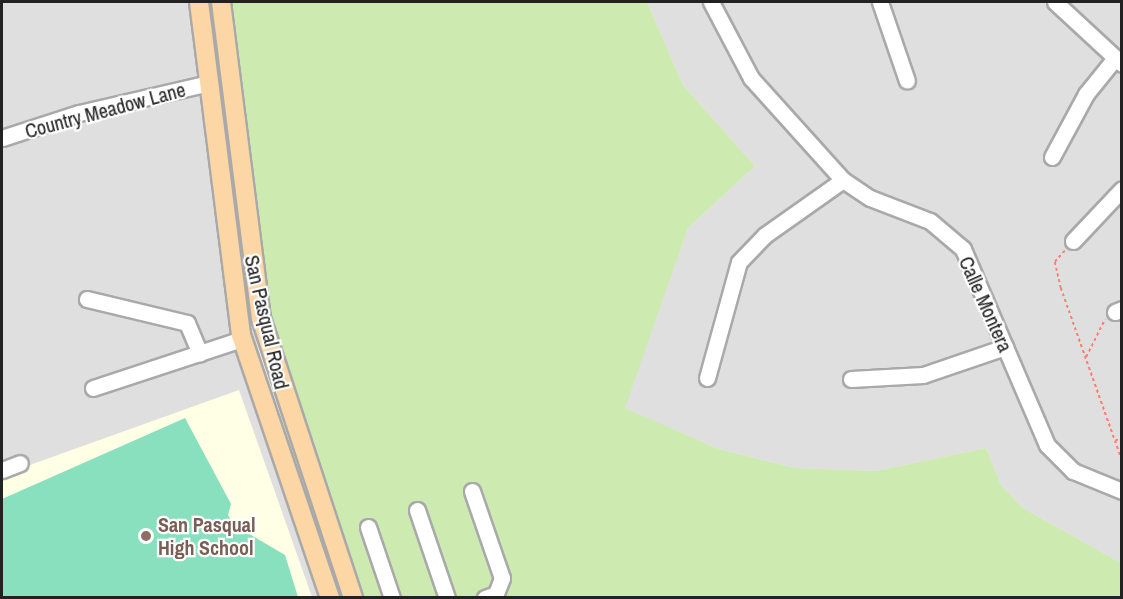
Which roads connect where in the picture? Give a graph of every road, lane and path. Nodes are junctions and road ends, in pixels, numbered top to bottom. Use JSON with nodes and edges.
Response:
{"nodes":[{"id":1,"x":199,"y":2,"type":"edge"},
{"id":2,"x":221,"y":2,"type":"edge"},
{"id":3,"x":711,"y":2,"type":"edge"},
{"id":4,"x":880,"y":2,"type":"edge"},
{"id":5,"x":1055,"y":2,"type":"edge"},
{"id":6,"x":1118,"y":61,"type":"edge"},
{"id":7,"x":907,"y":81,"type":"dead end"},
{"id":8,"x":209,"y":83,"type":"junction"},
{"id":9,"x":2,"y":138,"type":"edge"},
{"id":10,"x":1052,"y":157,"type":"dead end"},
{"id":11,"x":843,"y":180,"type":"junction"},
{"id":12,"x":1122,"y":189,"type":"edge"},
{"id":13,"x":1073,"y":241,"type":"joint"},
{"id":14,"x":87,"y":299,"type":"dead end"},
{"id":15,"x":1118,"y":311,"type":"edge"},
{"id":16,"x":242,"y":339,"type":"junction"},
{"id":17,"x":1005,"y":348,"type":"junction"},
{"id":18,"x":200,"y":353,"type":"junction"},
{"id":19,"x":1086,"y":358,"type":"junction"},
{"id":20,"x":707,"y":378,"type":"dead end"},
{"id":21,"x":851,"y":379,"type":"dead end"},
{"id":22,"x":93,"y":388,"type":"dead end"},
{"id":23,"x":1122,"y":437,"type":"edge"},
{"id":24,"x":1115,"y":441,"type":"junction"},
{"id":25,"x":1122,"y":460,"type":"edge"},
{"id":26,"x":21,"y":464,"type":"dead end"},
{"id":27,"x":2,"y":470,"type":"edge"},
{"id":28,"x":472,"y":491,"type":"dead end"},
{"id":29,"x":1122,"y":491,"type":"edge"},
{"id":30,"x":417,"y":510,"type":"dead end"},
{"id":31,"x":368,"y":527,"type":"dead end"},
{"id":32,"x":330,"y":597,"type":"edge"},
{"id":33,"x":353,"y":597,"type":"edge"},
{"id":34,"x":392,"y":597,"type":"edge"},
{"id":35,"x":447,"y":597,"type":"edge"},
{"id":36,"x":485,"y":597,"type":"edge"}],
"edges":[{"from":1,"to":8,"type":"main road","name":"San Pasqual Road"},
{"from":2,"to":33,"type":"main road","name":"San Pasqual Road"},
{"from":3,"to":11,"type":"street","name":"Calle Montera"},
{"from":4,"to":7,"type":"street"},
{"from":5,"to":6,"type":"street"},
{"from":6,"to":10,"type":"street"},
{"from":8,"to":9,"type":"street","name":"Country Meadow Lane"},
{"from":8,"to":16,"type":"main road","name":"San Pasqual Road"},
{"from":11,"to":17,"type":"street","name":"Calle Montera"},
{"from":11,"to":20,"type":"street"},
{"from":12,"to":13,"type":"street"},
{"from":13,"to":19,"type":"path"},
{"from":14,"to":18,"type":"street"},
{"from":15,"to":19,"type":"path"},
{"from":16,"to":18,"type":"street"},
{"from":16,"to":32,"type":"main road","name":"San Pasqual Road"},
{"from":17,"to":21,"type":"street"},
{"from":17,"to":29,"type":"street","name":"Calle Montera"},
{"from":18,"to":22,"type":"street"},
{"from":19,"to":24,"type":"path"},
{"from":23,"to":24,"type":"path"},
{"from":24,"to":25,"type":"path"},
{"from":26,"to":27,"type":"street"},
{"from":28,"to":36,"type":"street"},
{"from":30,"to":35,"type":"street"},
{"from":31,"to":34,"type":"street"}]}
